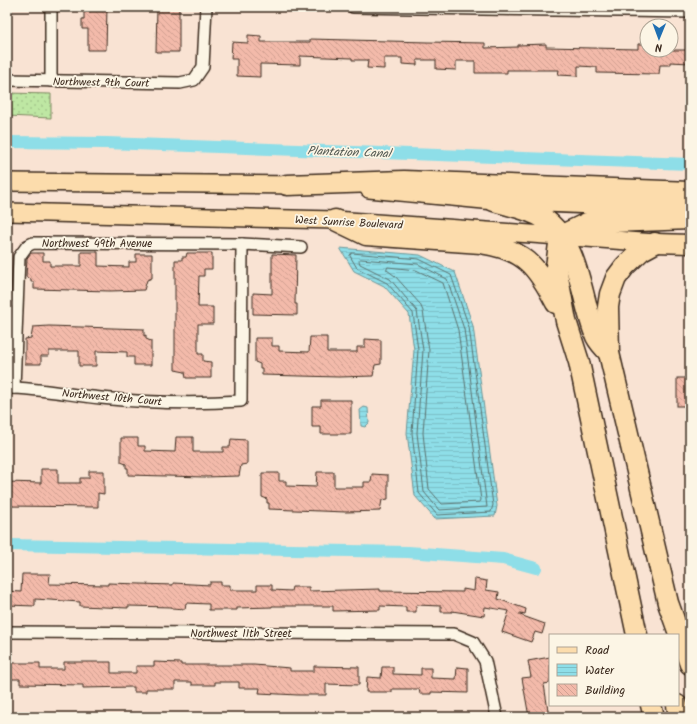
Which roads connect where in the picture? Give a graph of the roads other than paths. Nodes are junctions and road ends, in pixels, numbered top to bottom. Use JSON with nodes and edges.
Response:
{"nodes":[{"id":1,"x":51,"y":7,"type":"edge"},
{"id":2,"x":206,"y":7,"type":"edge"},
{"id":3,"x":353,"y":7,"type":"edge"},
{"id":4,"x":690,"y":12,"type":"edge"},
{"id":5,"x":7,"y":80,"type":"edge"},
{"id":6,"x":51,"y":81,"type":"junction"},
{"id":7,"x":7,"y":182,"type":"edge"},
{"id":8,"x":287,"y":185,"type":"junction"},
{"id":9,"x":690,"y":192,"type":"edge"},
{"id":10,"x":494,"y":201,"type":"junction"},
{"id":11,"x":690,"y":209,"type":"edge"},
{"id":12,"x":7,"y":212,"type":"edge"},
{"id":13,"x":690,"y":219,"type":"edge"},
{"id":14,"x":335,"y":220,"type":"junction"},
{"id":15,"x":560,"y":236,"type":"junction"},
{"id":16,"x":655,"y":243,"type":"junction"},
{"id":17,"x":242,"y":244,"type":"junction"},
{"id":18,"x":690,"y":244,"type":"edge"},
{"id":19,"x":301,"y":247,"type":"dead end"},
{"id":20,"x":566,"y":321,"type":"junction"},
{"id":21,"x":609,"y":354,"type":"junction"},
{"id":22,"x":11,"y":388,"type":"edge"},
{"id":23,"x":668,"y":603,"type":"junction"},
{"id":24,"x":7,"y":632,"type":"edge"},
{"id":25,"x":637,"y":634,"type":"edge"},
{"id":26,"x":669,"y":634,"type":"edge"},
{"id":27,"x":690,"y":664,"type":"edge"},
{"id":28,"x":651,"y":706,"type":"edge"},
{"id":29,"x":677,"y":706,"type":"edge"},
{"id":30,"x":497,"y":717,"type":"edge"},
{"id":31,"x":654,"y":717,"type":"edge"},
{"id":32,"x":679,"y":717,"type":"edge"}],
"edges":[{"from":1,"to":6,"type":"street"},
{"from":2,"to":6,"type":"street","name":"Northwest 9th Court"},
{"from":3,"to":4,"type":"street"},
{"from":5,"to":6,"type":"street","name":"Northwest 9th Court"},
{"from":7,"to":8,"type":"main road"},
{"from":8,"to":9,"type":"highway"},
{"from":8,"to":10,"type":"main road"},
{"from":10,"to":11,"type":"main road"},
{"from":10,"to":15,"type":"highway"},
{"from":12,"to":14,"type":"main road","name":"West Sunrise Boulevard"},
{"from":13,"to":15,"type":"highway"},
{"from":14,"to":15,"type":"main road","name":"West Sunrise Boulevard"},
{"from":14,"to":20,"type":"highway"},
{"from":15,"to":16,"type":"main road","name":"West Sunrise Boulevard"},
{"from":15,"to":20,"type":"highway"},
{"from":15,"to":21,"type":"highway"},
{"from":16,"to":18,"type":"highway","name":"West Sunrise Boulevard"},
{"from":16,"to":21,"type":"highway"},
{"from":17,"to":19,"type":"street","name":"Northwest 49th Avenue"},
{"from":17,"to":22,"type":"street","name":"Northwest 49th Avenue"},
{"from":17,"to":22,"type":"street","name":"Northwest 10th Court"},
{"from":20,"to":25,"type":"highway"},
{"from":21,"to":23,"type":"highway"},
{"from":23,"to":26,"type":"highway"},
{"from":23,"to":27,"type":"highway"},
{"from":24,"to":30,"type":"street","name":"Northwest 11th Street"},
{"from":28,"to":31,"type":"highway"},
{"from":29,"to":32,"type":"highway"}]}
